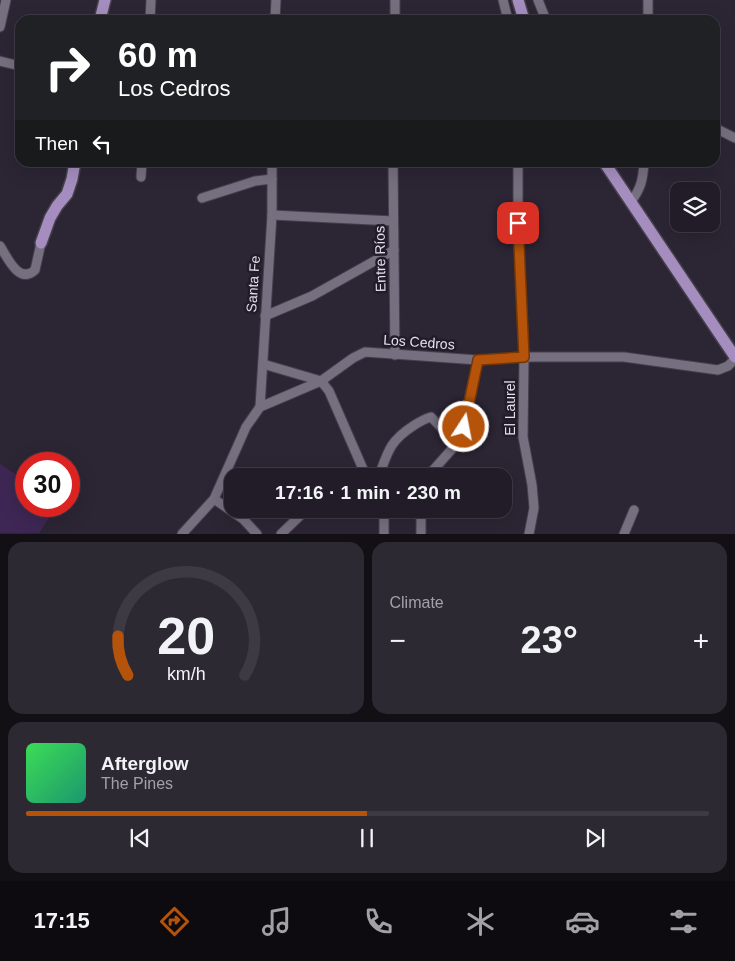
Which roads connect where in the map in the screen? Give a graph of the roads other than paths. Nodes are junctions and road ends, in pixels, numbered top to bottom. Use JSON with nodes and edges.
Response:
{"nodes":[{"id":1,"x":6,"y":0,"type":"edge"},
{"id":2,"x":105,"y":0,"type":"edge"},
{"id":3,"x":151,"y":0,"type":"edge"},
{"id":4,"x":276,"y":0,"type":"edge"},
{"id":5,"x":395,"y":0,"type":"edge"},
{"id":6,"x":503,"y":0,"type":"edge"},
{"id":7,"x":518,"y":0,"type":"edge"},
{"id":8,"x":538,"y":0,"type":"edge"},
{"id":9,"x":648,"y":0,"type":"edge"},
{"id":10,"x":101,"y":15,"type":"edge"},
{"id":11,"x":150,"y":15,"type":"edge"},
{"id":12,"x":275,"y":15,"type":"edge"},
{"id":13,"x":395,"y":15,"type":"edge"},
{"id":14,"x":507,"y":15,"type":"edge"},
{"id":15,"x":522,"y":15,"type":"edge"},
{"id":16,"x":544,"y":15,"type":"edge"},
{"id":17,"x":648,"y":15,"type":"edge"},
{"id":18,"x":0,"y":27,"type":"edge"},
{"id":19,"x":0,"y":61,"type":"edge"},
{"id":20,"x":15,"y":65,"type":"edge"},
{"id":21,"x":720,"y":130,"type":"edge"},
{"id":22,"x":735,"y":138,"type":"edge"},
{"id":23,"x":74,"y":167,"type":"edge"},
{"id":24,"x":142,"y":167,"type":"edge"},
{"id":25,"x":272,"y":167,"type":"edge"},
{"id":26,"x":393,"y":167,"type":"edge"},
{"id":27,"x":518,"y":167,"type":"edge"},
{"id":28,"x":608,"y":167,"type":"edge"},
{"id":29,"x":644,"y":167,"type":"edge"},
{"id":30,"x":142,"y":177,"type":"dead end"},
{"id":31,"x":272,"y":179,"type":"junction"},
{"id":32,"x":202,"y":198,"type":"dead end"},
{"id":33,"x":632,"y":202,"type":"junction"},
{"id":34,"x":272,"y":215,"type":"junction"},
{"id":35,"x":393,"y":221,"type":"junction"},
{"id":36,"x":41,"y":243,"type":"joint"},
{"id":37,"x":0,"y":246,"type":"edge"},
{"id":38,"x":394,"y":250,"type":"junction"},
{"id":39,"x":265,"y":316,"type":"junction"},
{"id":40,"x":395,"y":355,"type":"junction"},
{"id":41,"x":524,"y":357,"type":"junction"},
{"id":42,"x":735,"y":358,"type":"edge"},
{"id":43,"x":478,"y":360,"type":"junction"},
{"id":44,"x":263,"y":364,"type":"junction"},
{"id":45,"x":320,"y":381,"type":"junction"},
{"id":46,"x":260,"y":407,"type":"junction"},
{"id":47,"x":457,"y":444,"type":"junction"},
{"id":48,"x":363,"y":468,"type":"edge"},
{"id":49,"x":382,"y":468,"type":"edge"},
{"id":50,"x":435,"y":468,"type":"edge"},
{"id":51,"x":214,"y":499,"type":"junction"},
{"id":52,"x":634,"y":510,"type":"dead end"},
{"id":53,"x":298,"y":518,"type":"edge"},
{"id":54,"x":384,"y":518,"type":"edge"},
{"id":55,"x":421,"y":518,"type":"edge"},
{"id":56,"x":182,"y":534,"type":"edge"},
{"id":57,"x":256,"y":534,"type":"edge"},
{"id":58,"x":281,"y":534,"type":"edge"},
{"id":59,"x":384,"y":534,"type":"edge"},
{"id":60,"x":421,"y":534,"type":"edge"},
{"id":61,"x":530,"y":534,"type":"edge"},
{"id":62,"x":624,"y":534,"type":"edge"}],
"edges":[{"from":1,"to":18,"type":"street"},
{"from":2,"to":10,"type":"main road"},
{"from":3,"to":11,"type":"street"},
{"from":4,"to":12,"type":"street"},
{"from":5,"to":13,"type":"street"},
{"from":6,"to":14,"type":"street"},
{"from":7,"to":15,"type":"main road"},
{"from":8,"to":16,"type":"street"},
{"from":9,"to":17,"type":"street"},
{"from":19,"to":20,"type":"street"},
{"from":21,"to":22,"type":"street"},
{"from":23,"to":36,"type":"main road"},
{"from":24,"to":30,"type":"street"},
{"from":25,"to":31,"type":"street","name":"Santa Fe"},
{"from":26,"to":35,"type":"street","name":"Entre Ríos"},
{"from":27,"to":41,"type":"street","name":"El Laurel"},
{"from":28,"to":33,"type":"main road"},
{"from":29,"to":33,"type":"street"},
{"from":31,"to":32,"type":"street"},
{"from":31,"to":34,"type":"street","name":"Santa Fe"},
{"from":33,"to":42,"type":"main road"},
{"from":34,"to":35,"type":"street"},
{"from":34,"to":39,"type":"street","name":"Santa Fe"},
{"from":35,"to":38,"type":"street","name":"Entre Ríos"},
{"from":36,"to":37,"type":"street"},
{"from":38,"to":39,"type":"street"},
{"from":38,"to":40,"type":"street","name":"Entre Ríos"},
{"from":39,"to":44,"type":"street","name":"Santa Fe"},
{"from":40,"to":43,"type":"street","name":"Los Cedros"},
{"from":40,"to":45,"type":"street","name":"Los Cedros"},
{"from":41,"to":42,"type":"street","name":"Los Cedros"},
{"from":41,"to":43,"type":"street","name":"Los Cedros"},
{"from":41,"to":61,"type":"street","name":"El Laurel"},
{"from":43,"to":47,"type":"street"},
{"from":44,"to":45,"type":"street"},
{"from":44,"to":46,"type":"street","name":"Santa Fe"},
{"from":45,"to":46,"type":"street","name":"Los Cedros"},
{"from":45,"to":48,"type":"street"},
{"from":46,"to":51,"type":"street"},
{"from":47,"to":49,"type":"street"},
{"from":47,"to":50,"type":"street"},
{"from":51,"to":56,"type":"street"},
{"from":51,"to":57,"type":"street"},
{"from":52,"to":62,"type":"street"},
{"from":53,"to":58,"type":"street"},
{"from":54,"to":59,"type":"street"},
{"from":55,"to":60,"type":"street"}]}
